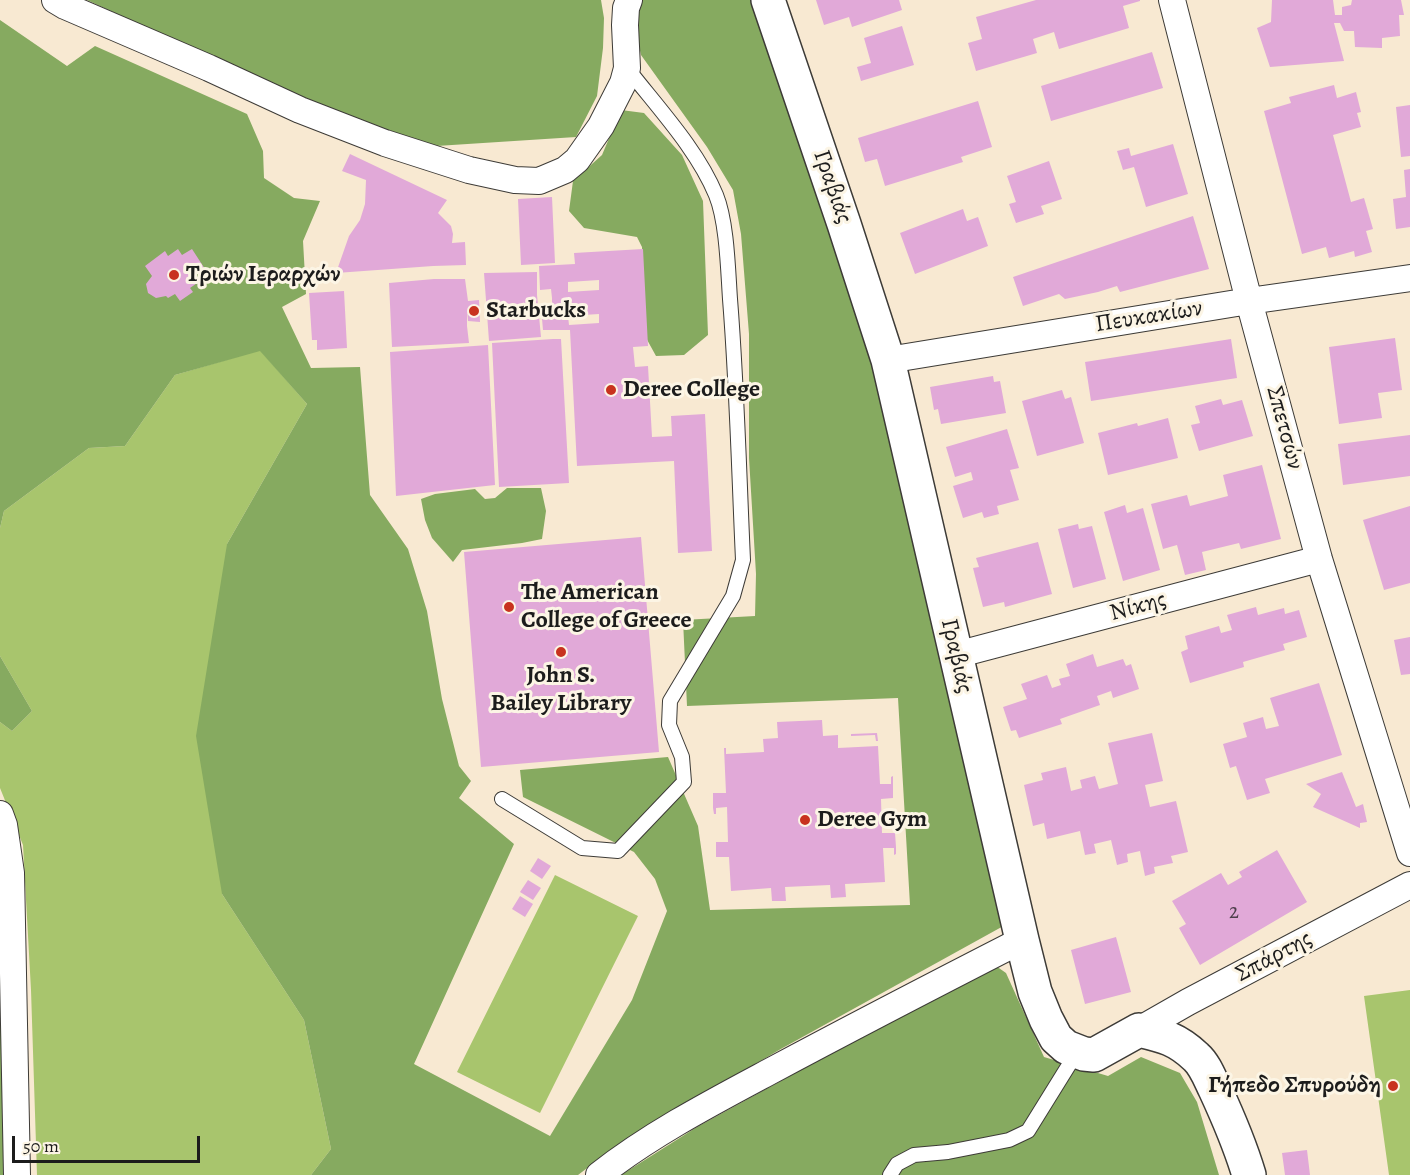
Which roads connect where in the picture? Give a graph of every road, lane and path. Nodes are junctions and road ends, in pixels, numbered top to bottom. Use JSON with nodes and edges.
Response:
{"nodes":[{"id":1,"x":55,"y":0,"type":"edge"},
{"id":2,"x":768,"y":0,"type":"edge"},
{"id":3,"x":1172,"y":0,"type":"edge"},
{"id":4,"x":627,"y":3,"type":"edge"},
{"id":5,"x":627,"y":68,"type":"junction"},
{"id":6,"x":1410,"y":278,"type":"edge"},
{"id":7,"x":1249,"y":301,"type":"junction"},
{"id":8,"x":888,"y":360,"type":"junction"},
{"id":9,"x":1319,"y":559,"type":"junction"},
{"id":10,"x":956,"y":656,"type":"junction"},
{"id":11,"x":502,"y":799,"type":"dead end"},
{"id":12,"x":0,"y":814,"type":"edge"},
{"id":13,"x":1410,"y":853,"type":"edge"},
{"id":14,"x":1410,"y":885,"type":"edge"},
{"id":15,"x":1022,"y":940,"type":"junction"},
{"id":16,"x":1139,"y":1030,"type":"junction"},
{"id":17,"x":1077,"y":1053,"type":"junction"},
{"id":18,"x":17,"y":1175,"type":"edge"},
{"id":19,"x":599,"y":1175,"type":"edge"},
{"id":20,"x":890,"y":1175,"type":"edge"},
{"id":21,"x":1249,"y":1175,"type":"edge"}],
"edges":[{"from":1,"to":5,"type":"street"},
{"from":2,"to":8,"type":"street","name":"Γραβιάς"},
{"from":3,"to":7,"type":"street","name":"Σπετσών"},
{"from":4,"to":5,"type":"street"},
{"from":5,"to":11,"type":"lane"},
{"from":6,"to":7,"type":"street","name":"Πευκακίων"},
{"from":7,"to":8,"type":"street","name":"Πευκακίων"},
{"from":7,"to":9,"type":"street","name":"Σπετσών"},
{"from":8,"to":10,"type":"street","name":"Γραβιάς"},
{"from":9,"to":10,"type":"street","name":"Νίκης"},
{"from":9,"to":13,"type":"street","name":"Σπετσών"},
{"from":10,"to":15,"type":"street","name":"Γραβιάς"},
{"from":12,"to":18,"type":"street"},
{"from":14,"to":16,"type":"street","name":"Σπάρτης"},
{"from":15,"to":17,"type":"street","name":"Γραβιάς"},
{"from":15,"to":19,"type":"street"},
{"from":16,"to":17,"type":"street"},
{"from":16,"to":21,"type":"street"},
{"from":17,"to":20,"type":"lane"}]}
